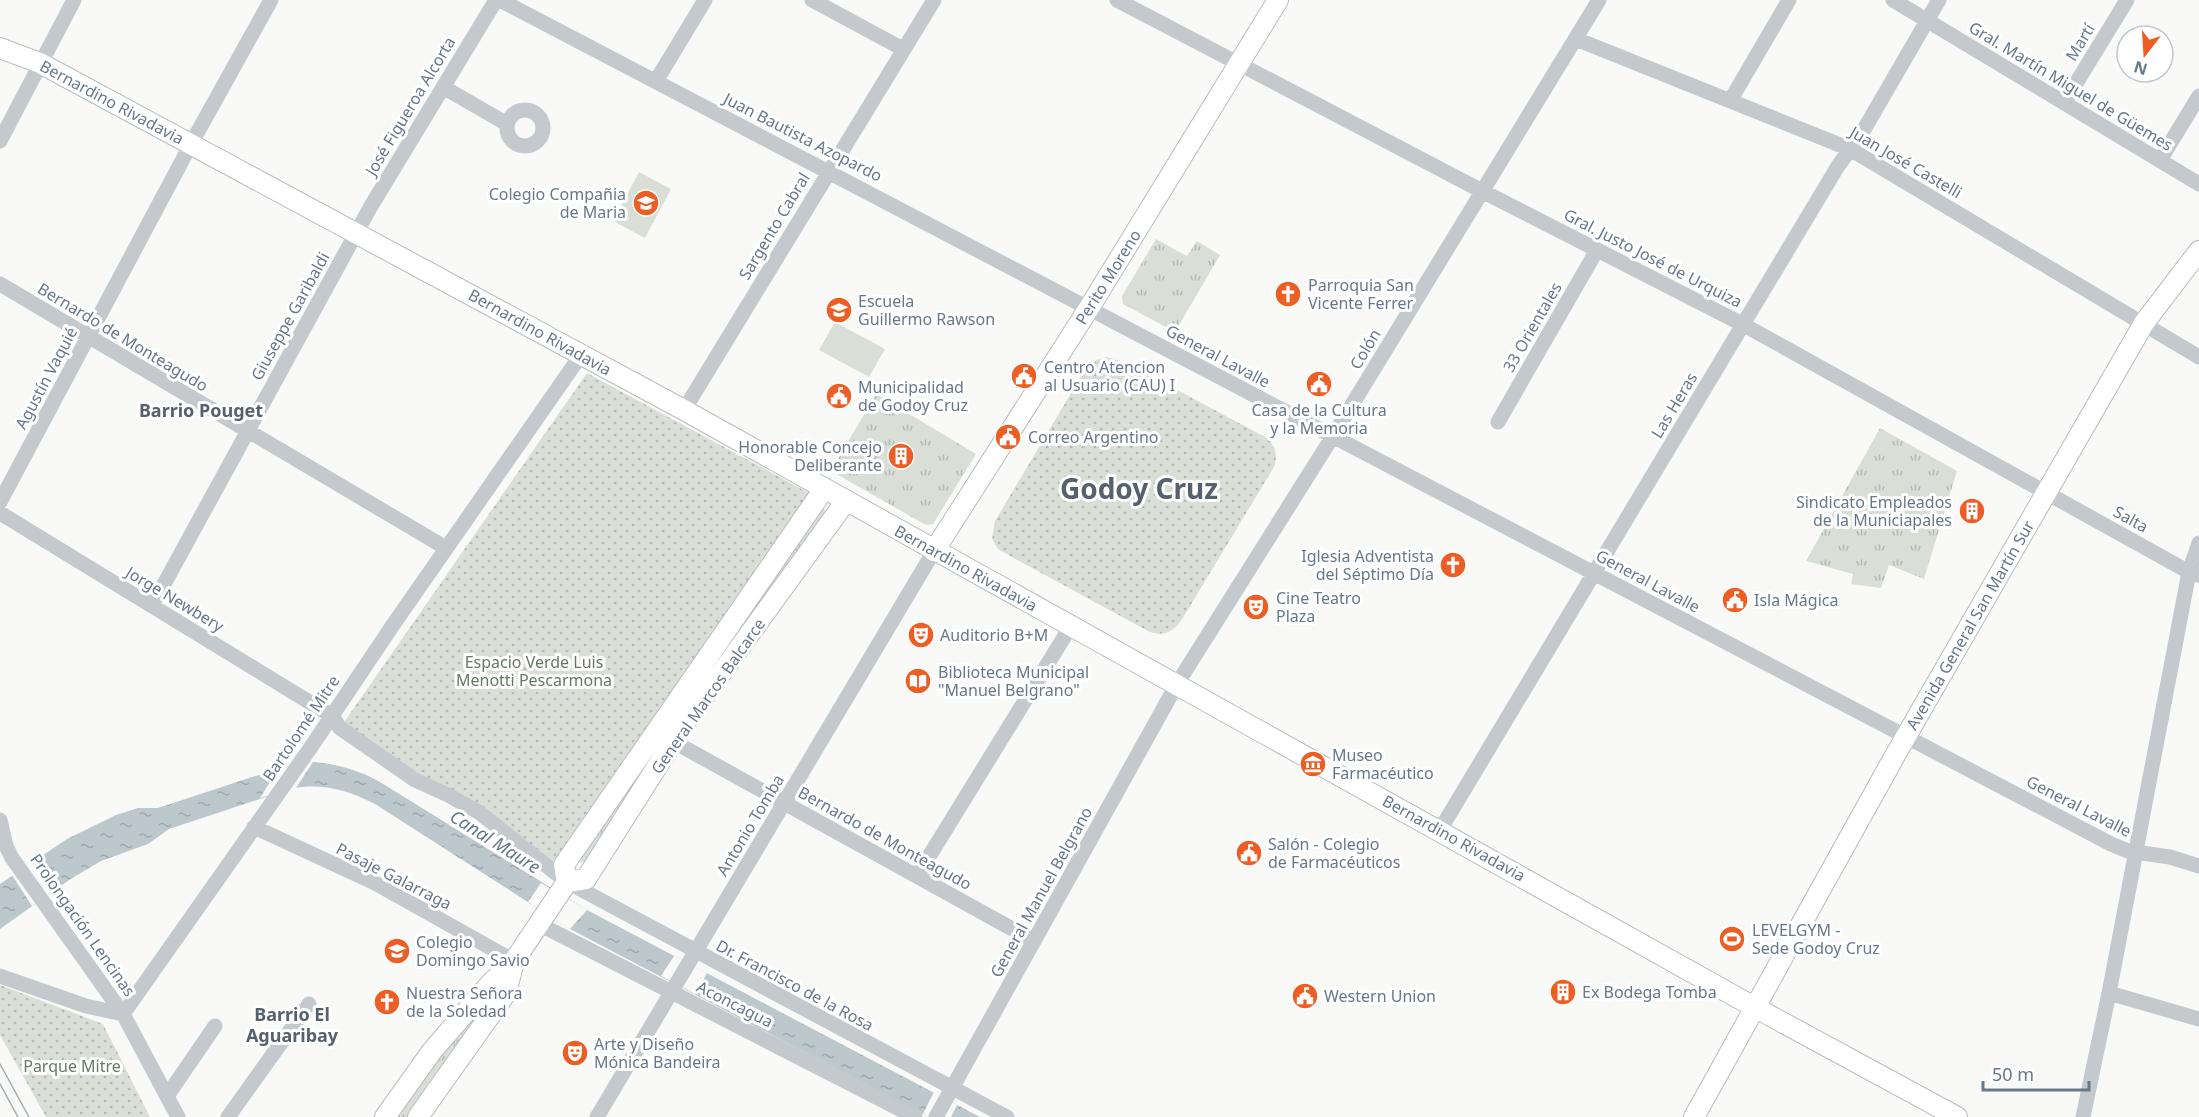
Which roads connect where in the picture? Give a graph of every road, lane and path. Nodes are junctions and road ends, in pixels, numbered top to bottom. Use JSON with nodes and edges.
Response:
{"nodes":[{"id":1,"x":74,"y":0,"type":"edge"},
{"id":2,"x":272,"y":0,"type":"edge"},
{"id":3,"x":498,"y":0,"type":"edge"},
{"id":4,"x":705,"y":0,"type":"edge"},
{"id":5,"x":812,"y":0,"type":"edge"},
{"id":6,"x":934,"y":0,"type":"edge"},
{"id":7,"x":1117,"y":0,"type":"edge"},
{"id":8,"x":1278,"y":0,"type":"edge"},
{"id":9,"x":1599,"y":0,"type":"edge"},
{"id":10,"x":1789,"y":0,"type":"edge"},
{"id":11,"x":1893,"y":0,"type":"edge"},
{"id":12,"x":1939,"y":0,"type":"edge"},
{"id":13,"x":2127,"y":0,"type":"edge"},
{"id":14,"x":1927,"y":21,"type":"junction"},
{"id":15,"x":1576,"y":39,"type":"junction"},
{"id":16,"x":0,"y":48,"type":"edge"},
{"id":17,"x":903,"y":49,"type":"junction"},
{"id":18,"x":40,"y":63,"type":"junction"},
{"id":19,"x":1239,"y":64,"type":"junction"},
{"id":20,"x":656,"y":81,"type":"junction"},
{"id":21,"x":443,"y":87,"type":"junction"},
{"id":22,"x":2199,"y":96,"type":"edge"},
{"id":23,"x":1730,"y":101,"type":"junction"},
{"id":24,"x":2064,"y":103,"type":"junction"},
{"id":25,"x":507,"y":124,"type":"dead end"},
{"id":26,"x":0,"y":141,"type":"edge"},
{"id":27,"x":191,"y":144,"type":"junction"},
{"id":28,"x":1850,"y":149,"type":"junction"},
{"id":29,"x":2160,"y":160,"type":"junction"},
{"id":30,"x":828,"y":170,"type":"junction"},
{"id":31,"x":2199,"y":184,"type":"edge"},
{"id":32,"x":1482,"y":191,"type":"junction"},
{"id":33,"x":356,"y":232,"type":"junction"},
{"id":34,"x":1597,"y":250,"type":"junction"},
{"id":35,"x":2199,"y":251,"type":"edge"},
{"id":36,"x":0,"y":284,"type":"edge"},
{"id":37,"x":1089,"y":308,"type":"junction"},
{"id":38,"x":2144,"y":323,"type":"junction"},
{"id":39,"x":1744,"y":325,"type":"junction"},
{"id":40,"x":88,"y":338,"type":"junction"},
{"id":41,"x":581,"y":355,"type":"junction"},
{"id":42,"x":2199,"y":357,"type":"edge"},
{"id":43,"x":684,"y":410,"type":"junction"},
{"id":44,"x":1498,"y":422,"type":"dead end"},
{"id":45,"x":247,"y":432,"type":"junction"},
{"id":46,"x":1333,"y":436,"type":"junction"},
{"id":47,"x":824,"y":489,"type":"junction"},
{"id":48,"x":2046,"y":494,"type":"junction"},
{"id":49,"x":0,"y":501,"type":"edge"},
{"id":50,"x":846,"y":501,"type":"junction"},
{"id":51,"x":0,"y":513,"type":"edge"},
{"id":52,"x":2199,"y":543,"type":"edge"},
{"id":53,"x":446,"y":548,"type":"junction"},
{"id":54,"x":934,"y":551,"type":"junction"},
{"id":55,"x":1594,"y":573,"type":"junction"},
{"id":56,"x":2194,"y":573,"type":"edge"},
{"id":57,"x":152,"y":606,"type":"junction"},
{"id":58,"x":1071,"y":626,"type":"junction"},
{"id":59,"x":1177,"y":684,"type":"junction"},
{"id":60,"x":332,"y":716,"type":"junction"},
{"id":61,"x":655,"y":731,"type":"junction"},
{"id":62,"x":1906,"y":737,"type":"junction"},
{"id":63,"x":674,"y":742,"type":"junction"},
{"id":64,"x":784,"y":802,"type":"junction"},
{"id":65,"x":0,"y":820,"type":"edge"},
{"id":66,"x":254,"y":827,"type":"junction"},
{"id":67,"x":1440,"y":830,"type":"junction"},
{"id":68,"x":2135,"y":852,"type":"junction"},
{"id":69,"x":11,"y":859,"type":"edge"},
{"id":70,"x":2199,"y":866,"type":"edge"},
{"id":71,"x":917,"y":876,"type":"junction"},
{"id":72,"x":563,"y":888,"type":"junction"},
{"id":73,"x":542,"y":919,"type":"junction"},
{"id":74,"x":1034,"y":941,"type":"junction"},
{"id":75,"x":691,"y":957,"type":"junction"},
{"id":76,"x":514,"y":961,"type":"junction"},
{"id":77,"x":0,"y":976,"type":"edge"},
{"id":78,"x":674,"y":988,"type":"junction"},
{"id":79,"x":2109,"y":993,"type":"junction"},
{"id":80,"x":309,"y":1004,"type":"dead end"},
{"id":81,"x":1756,"y":1008,"type":"junction"},
{"id":82,"x":123,"y":1014,"type":"junction"},
{"id":83,"x":2199,"y":1019,"type":"edge"},
{"id":84,"x":215,"y":1026,"type":"dead end"},
{"id":85,"x":949,"y":1094,"type":"junction"},
{"id":86,"x":167,"y":1096,"type":"junction"},
{"id":87,"x":178,"y":1117,"type":"edge"},
{"id":88,"x":228,"y":1117,"type":"edge"},
{"id":89,"x":385,"y":1117,"type":"edge"},
{"id":90,"x":418,"y":1117,"type":"edge"},
{"id":91,"x":597,"y":1117,"type":"edge"},
{"id":92,"x":915,"y":1117,"type":"edge"},
{"id":93,"x":936,"y":1117,"type":"edge"},
{"id":94,"x":1007,"y":1117,"type":"edge"},
{"id":95,"x":1694,"y":1117,"type":"edge"},
{"id":96,"x":1957,"y":1117,"type":"edge"},
{"id":97,"x":2083,"y":1117,"type":"edge"}],
"edges":[{"from":1,"to":18,"type":"street"},
{"from":2,"to":27,"type":"street","name":"Agustín Vaquié"},
{"from":3,"to":20,"type":"street","name":"Juan Bautista Azopardo"},
{"from":3,"to":21,"type":"street","name":"José Figueroa Alcorta"},
{"from":4,"to":20,"type":"street"},
{"from":5,"to":17,"type":"street"},
{"from":6,"to":17,"type":"street","name":"Sargento Cabral"},
{"from":7,"to":19,"type":"street","name":"Gral. Justo José de Urquiza"},
{"from":8,"to":19,"type":"main road","name":"Perito Moreno"},
{"from":9,"to":15,"type":"street","name":"Colón"},
{"from":10,"to":23,"type":"street"},
{"from":11,"to":14,"type":"street","name":"Gral. Martín Miguel de Güemes"},
{"from":12,"to":14,"type":"street","name":"Las Heras"},
{"from":13,"to":24,"type":"street","name":"Martí"},
{"from":14,"to":24,"type":"street","name":"Gral. Martín Miguel de Güemes"},
{"from":14,"to":28,"type":"street","name":"Las Heras"},
{"from":15,"to":23,"type":"street","name":"Juan José Castelli"},
{"from":15,"to":32,"type":"street","name":"Colón"},
{"from":16,"to":18,"type":"main road","name":"Bernardino Rivadavia"},
{"from":17,"to":30,"type":"street","name":"Sargento Cabral"},
{"from":18,"to":26,"type":"street"},
{"from":18,"to":27,"type":"main road","name":"Bernardino Rivadavia"},
{"from":19,"to":32,"type":"street","name":"Gral. Justo José de Urquiza"},
{"from":19,"to":37,"type":"main road","name":"Perito Moreno"},
{"from":20,"to":30,"type":"street","name":"Juan Bautista Azopardo"},
{"from":21,"to":25,"type":"street"},
{"from":21,"to":33,"type":"street","name":"José Figueroa Alcorta"},
{"from":22,"to":29,"type":"street"},
{"from":23,"to":28,"type":"street","name":"Juan José Castelli"},
{"from":24,"to":29,"type":"street","name":"Gral. Martín Miguel de Güemes"},
{"from":27,"to":33,"type":"main road","name":"Bernardino Rivadavia"},
{"from":27,"to":40,"type":"street","name":"Agustín Vaquié"},
{"from":28,"to":38,"type":"street","name":"Juan José Castelli"},
{"from":28,"to":39,"type":"street","name":"Las Heras"},
{"from":29,"to":31,"type":"street","name":"Gral. Martín Miguel de Güemes"},
{"from":30,"to":37,"type":"street","name":"Juan Bautista Azopardo"},
{"from":30,"to":43,"type":"street","name":"Sargento Cabral"},
{"from":32,"to":34,"type":"street","name":"Gral. Justo José de Urquiza"},
{"from":32,"to":46,"type":"street","name":"Colón"},
{"from":33,"to":41,"type":"main road","name":"Bernardino Rivadavia"},
{"from":33,"to":45,"type":"street","name":"Giuseppe Garibaldi"},
{"from":34,"to":39,"type":"street","name":"Gral. Justo José de Urquiza"},
{"from":34,"to":44,"type":"street","name":"33 Orientales"},
{"from":35,"to":38,"type":"main road","name":"Avenida General San Martín Sur"},
{"from":36,"to":40,"type":"street","name":"Bernardo de Monteagudo"},
{"from":37,"to":46,"type":"street","name":"General Lavalle"},
{"from":37,"to":54,"type":"main road","name":"Perito Moreno"},
{"from":38,"to":42,"type":"street","name":"Juan José Castelli"},
{"from":38,"to":48,"type":"main road","name":"Avenida General San Martín Sur"},
{"from":39,"to":48,"type":"street","name":"Gral. Justo José de Urquiza"},
{"from":39,"to":55,"type":"street","name":"Las Heras"},
{"from":40,"to":45,"type":"street","name":"Bernardo de Monteagudo"},
{"from":40,"to":49,"type":"street","name":"Agustín Vaquié"},
{"from":41,"to":43,"type":"main road","name":"Bernardino Rivadavia"},
{"from":41,"to":53,"type":"street","name":"Bartolomé Mitre"},
{"from":43,"to":47,"type":"main road","name":"Bernardino Rivadavia"},
{"from":45,"to":53,"type":"street","name":"Bernardo de Monteagudo"},
{"from":45,"to":57,"type":"street","name":"Giuseppe Garibaldi"},
{"from":46,"to":55,"type":"street","name":"General Lavalle"},
{"from":46,"to":59,"type":"street","name":"Colón"},
{"from":47,"to":50,"type":"main road","name":"Bernardino Rivadavia"},
{"from":47,"to":61,"type":"main road","name":"General Marcos Balcarce"},
{"from":48,"to":56,"type":"street","name":"Salta"},
{"from":48,"to":62,"type":"main road","name":"Avenida General San Martín Sur"},
{"from":50,"to":54,"type":"main road","name":"Bernardino Rivadavia"},
{"from":50,"to":63,"type":"main road","name":"General Marcos Balcarce"},
{"from":51,"to":57,"type":"street","name":"Jorge Newbery"},
{"from":52,"to":56,"type":"street"},
{"from":53,"to":60,"type":"street","name":"Bartolomé Mitre"},
{"from":54,"to":58,"type":"main road","name":"Bernardino Rivadavia"},
{"from":54,"to":64,"type":"street","name":"Antonio Tomba"},
{"from":55,"to":62,"type":"street","name":"General Lavalle"},
{"from":55,"to":67,"type":"street","name":"Las Heras"},
{"from":56,"to":68,"type":"street"},
{"from":57,"to":60,"type":"street","name":"Jorge Newbery"},
{"from":58,"to":59,"type":"main road","name":"Bernardino Rivadavia"},
{"from":58,"to":71,"type":"street"},
{"from":59,"to":67,"type":"main road","name":"Bernardino Rivadavia"},
{"from":59,"to":74,"type":"street","name":"General Manuel Belgrano"},
{"from":60,"to":66,"type":"street","name":"Bartolomé Mitre"},
{"from":60,"to":72,"type":"street","name":"Jorge Newbery"},
{"from":61,"to":63,"type":"street","name":"Bernardo de Monteagudo"},
{"from":61,"to":72,"type":"main road","name":"General Marcos Balcarce"},
{"from":62,"to":68,"type":"street","name":"General Lavalle"},
{"from":62,"to":81,"type":"main road","name":"Avenida General San Martín Sur"},
{"from":63,"to":64,"type":"street","name":"Bernardo de Monteagudo"},
{"from":63,"to":72,"type":"main road","name":"General Marcos Balcarce"},
{"from":64,"to":71,"type":"street","name":"Bernardo de Monteagudo"},
{"from":64,"to":75,"type":"street","name":"Antonio Tomba"},
{"from":65,"to":69,"type":"street","name":"Prolongación Lencinas"},
{"from":66,"to":76,"type":"street","name":"Pasaje Galarraga"},
{"from":66,"to":82,"type":"street","name":"Bartolomé Mitre"},
{"from":67,"to":81,"type":"main road","name":"Bernardino Rivadavia"},
{"from":68,"to":70,"type":"street","name":"General Lavalle"},
{"from":68,"to":79,"type":"street"},
{"from":69,"to":82,"type":"street","name":"Prolongación Lencinas"},
{"from":71,"to":74,"type":"street","name":"Bernardo de Monteagudo"},
{"from":72,"to":73,"type":"main road","name":"General Marcos Balcarce"},
{"from":72,"to":75,"type":"street","name":"Dr. Francisco de la Rosa"},
{"from":73,"to":76,"type":"main road","name":"General Marcos Balcarce"},
{"from":73,"to":78,"type":"street","name":"Aconcagua"},
{"from":74,"to":85,"type":"street","name":"General Manuel Belgrano"},
{"from":75,"to":78,"type":"street","name":"Antonio Tomba"},
{"from":75,"to":85,"type":"street","name":"Dr. Francisco de la Rosa"},
{"from":76,"to":89,"type":"main road","name":"General Marcos Balcarce"},
{"from":76,"to":90,"type":"main road","name":"General Marcos Balcarce"},
{"from":77,"to":82,"type":"street"},
{"from":78,"to":91,"type":"street","name":"Antonio Tomba"},
{"from":78,"to":92,"type":"street","name":"Aconcagua"},
{"from":79,"to":83,"type":"street"},
{"from":79,"to":97,"type":"street"},
{"from":80,"to":88,"type":"street"},
{"from":81,"to":95,"type":"main road","name":"Avenida General San Martín Sur"},
{"from":81,"to":96,"type":"main road","name":"Bernardino Rivadavia"},
{"from":82,"to":86,"type":"street","name":"Prolongación Lencinas"},
{"from":84,"to":86,"type":"street"},
{"from":85,"to":93,"type":"street","name":"General Manuel Belgrano"},
{"from":85,"to":94,"type":"street","name":"Dr. Francisco de la Rosa"},
{"from":86,"to":87,"type":"street","name":"Prolongación Lencinas"}]}
